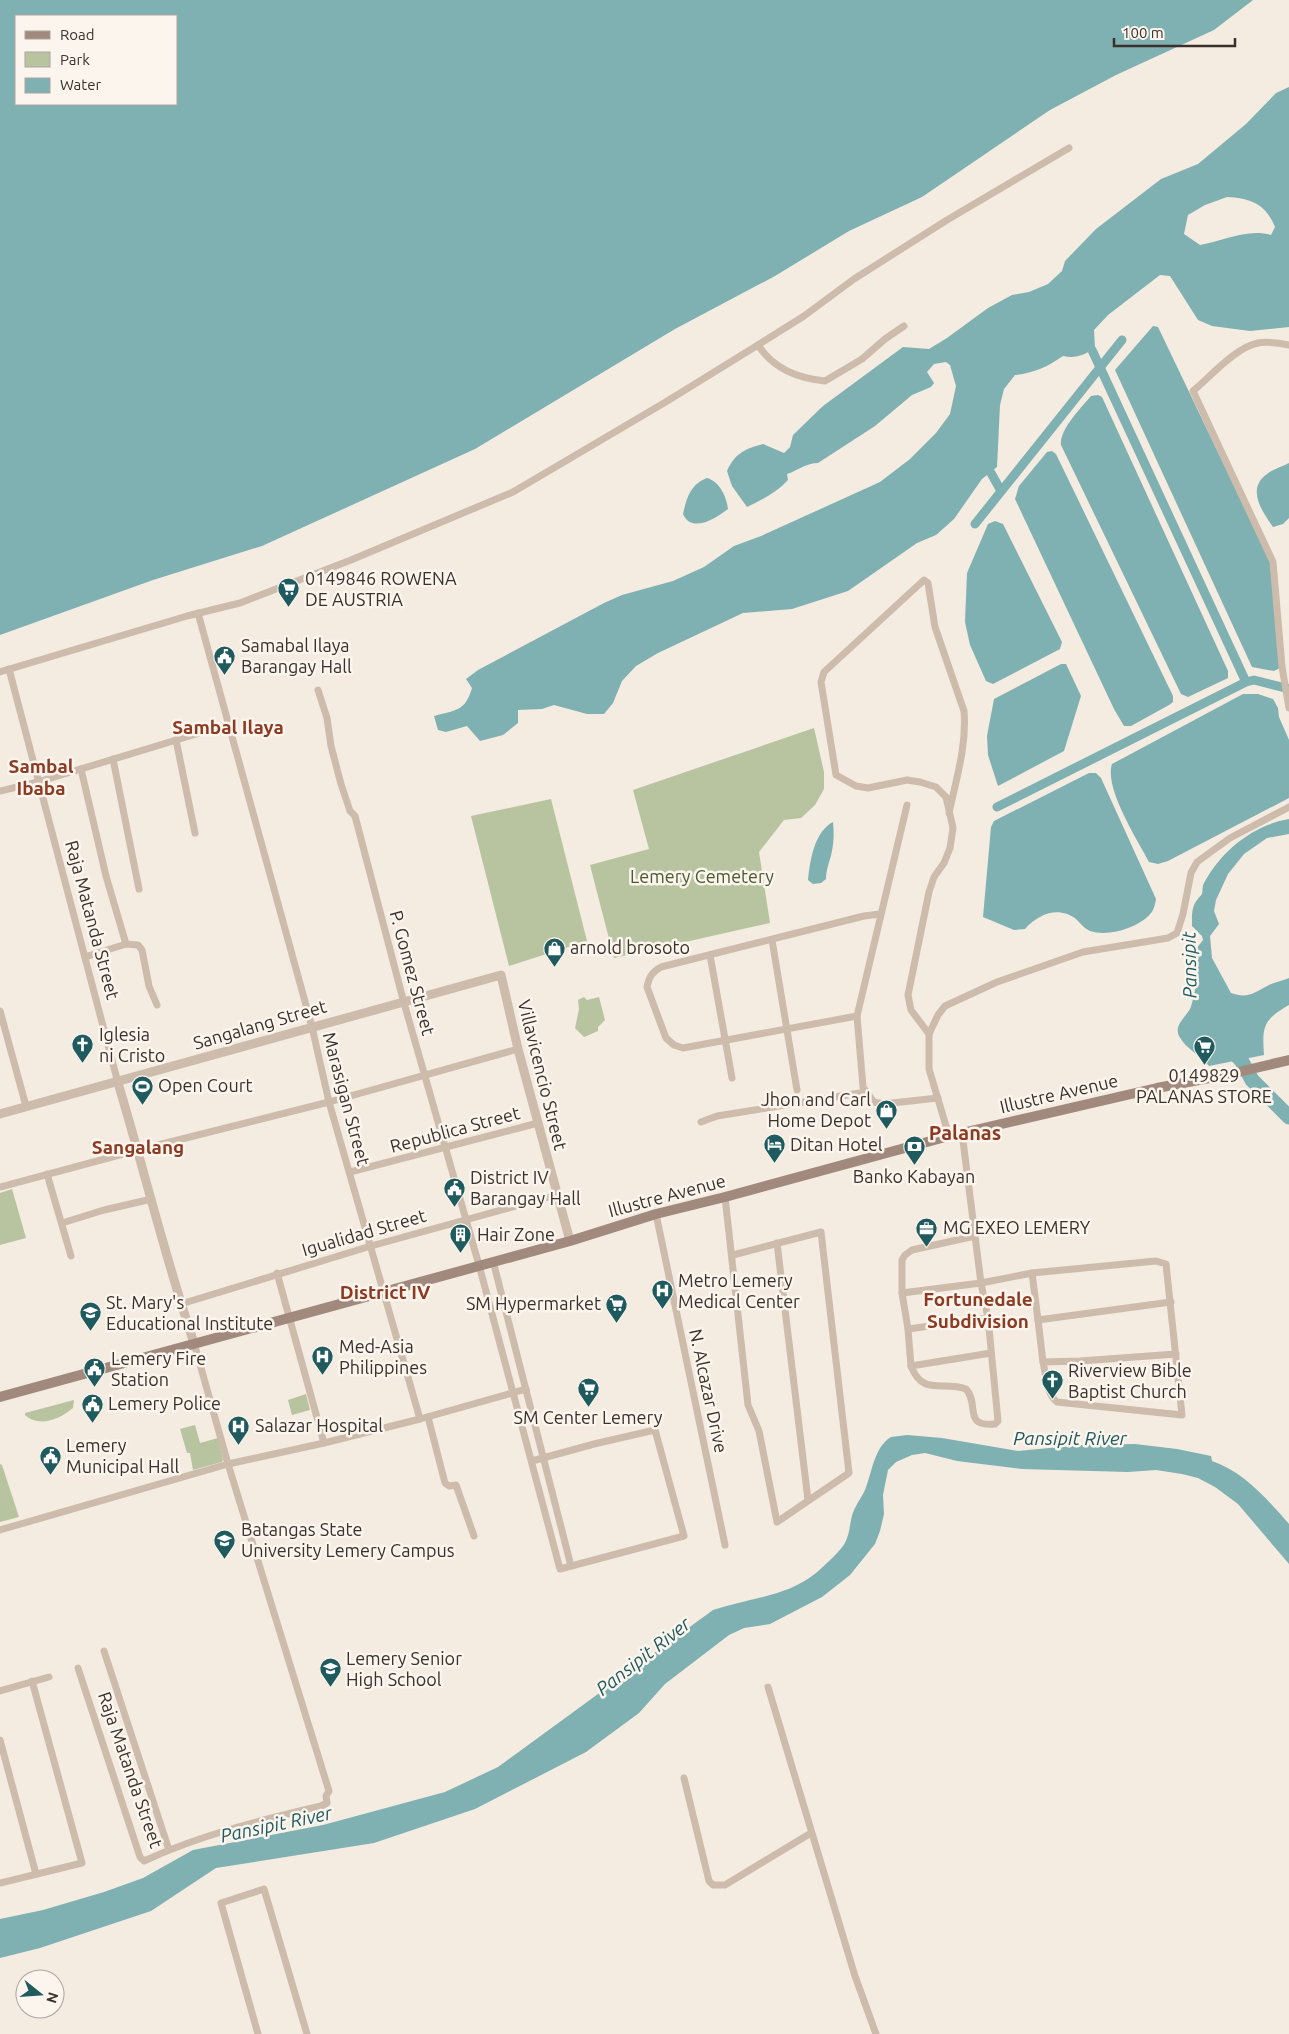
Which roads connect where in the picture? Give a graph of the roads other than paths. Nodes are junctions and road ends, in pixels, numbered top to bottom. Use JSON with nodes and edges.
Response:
{"nodes":[{"id":1,"x":1069,"y":148,"type":"dead end"},
{"id":2,"x":904,"y":326,"type":"dead end"},
{"id":3,"x":1289,"y":344,"type":"edge"},
{"id":4,"x":758,"y":345,"type":"junction"},
{"id":5,"x":198,"y":613,"type":"junction"},
{"id":6,"x":8,"y":669,"type":"junction"},
{"id":7,"x":0,"y":672,"type":"edge"},
{"id":8,"x":318,"y":690,"type":"dead end"},
{"id":9,"x":1289,"y":708,"type":"edge"},
{"id":10,"x":229,"y":724,"type":"junction"},
{"id":11,"x":176,"y":740,"type":"junction"},
{"id":12,"x":114,"y":759,"type":"junction"},
{"id":13,"x":81,"y":769,"type":"junction"},
{"id":14,"x":38,"y":782,"type":"junction"},
{"id":15,"x":0,"y":791,"type":"edge"},
{"id":16,"x":907,"y":805,"type":"dead end"},
{"id":17,"x":1289,"y":807,"type":"edge"},
{"id":18,"x":949,"y":813,"type":"junction"},
{"id":19,"x":196,"y":833,"type":"dead end"},
{"id":20,"x":139,"y":889,"type":"dead end"},
{"id":21,"x":880,"y":914,"type":"junction"},
{"id":22,"x":772,"y":940,"type":"junction"},
{"id":23,"x":126,"y":944,"type":"junction"},
{"id":24,"x":710,"y":955,"type":"junction"},
{"id":25,"x":85,"y":957,"type":"junction"},
{"id":26,"x":501,"y":975,"type":"joint"},
{"id":27,"x":404,"y":1003,"type":"junction"},
{"id":28,"x":157,"y":1006,"type":"dead end"},
{"id":29,"x":0,"y":1011,"type":"edge"},
{"id":30,"x":856,"y":1016,"type":"junction"},
{"id":31,"x":312,"y":1027,"type":"junction"},
{"id":32,"x":786,"y":1028,"type":"junction"},
{"id":33,"x":929,"y":1034,"type":"junction"},
{"id":34,"x":725,"y":1041,"type":"junction"},
{"id":35,"x":518,"y":1049,"type":"junction"},
{"id":36,"x":1289,"y":1060,"type":"edge"},
{"id":37,"x":425,"y":1075,"type":"junction"},
{"id":38,"x":732,"y":1078,"type":"dead end"},
{"id":39,"x":118,"y":1082,"type":"junction"},
{"id":40,"x":797,"y":1090,"type":"dead end"},
{"id":41,"x":866,"y":1092,"type":"junction"},
{"id":42,"x":938,"y":1098,"type":"junction"},
{"id":43,"x":329,"y":1102,"type":"junction"},
{"id":44,"x":26,"y":1106,"type":"junction"},
{"id":45,"x":0,"y":1114,"type":"edge"},
{"id":46,"x":701,"y":1122,"type":"dead end"},
{"id":47,"x":538,"y":1123,"type":"junction"},
{"id":48,"x":962,"y":1133,"type":"junction"},
{"id":49,"x":950,"y":1136,"type":"junction"},
{"id":50,"x":447,"y":1148,"type":"junction"},
{"id":51,"x":138,"y":1150,"type":"junction"},
{"id":52,"x":350,"y":1172,"type":"junction"},
{"id":53,"x":47,"y":1174,"type":"junction"},
{"id":54,"x":0,"y":1187,"type":"edge"},
{"id":55,"x":556,"y":1195,"type":"junction"},
{"id":56,"x":725,"y":1197,"type":"junction"},
{"id":57,"x":152,"y":1199,"type":"junction"},
{"id":58,"x":656,"y":1214,"type":"junction"},
{"id":59,"x":465,"y":1219,"type":"junction"},
{"id":60,"x":62,"y":1223,"type":"junction"},
{"id":61,"x":975,"y":1236,"type":"junction"},
{"id":62,"x":570,"y":1241,"type":"junction"},
{"id":63,"x":777,"y":1243,"type":"junction"},
{"id":64,"x":371,"y":1246,"type":"junction"},
{"id":65,"x":733,"y":1255,"type":"junction"},
{"id":66,"x":71,"y":1256,"type":"dead end"},
{"id":67,"x":494,"y":1262,"type":"junction"},
{"id":68,"x":479,"y":1265,"type":"junction"},
{"id":69,"x":277,"y":1273,"type":"junction"},
{"id":70,"x":1032,"y":1273,"type":"junction"},
{"id":71,"x":981,"y":1283,"type":"junction"},
{"id":72,"x":384,"y":1290,"type":"junction"},
{"id":73,"x":902,"y":1293,"type":"junction"},
{"id":74,"x":1171,"y":1302,"type":"junction"},
{"id":75,"x":180,"y":1304,"type":"junction"},
{"id":76,"x":290,"y":1316,"type":"junction"},
{"id":77,"x":988,"y":1318,"type":"junction"},
{"id":78,"x":1038,"y":1320,"type":"junction"},
{"id":79,"x":908,"y":1329,"type":"junction"},
{"id":80,"x":194,"y":1343,"type":"junction"},
{"id":81,"x":991,"y":1354,"type":"junction"},
{"id":82,"x":1176,"y":1354,"type":"junction"},
{"id":83,"x":1043,"y":1362,"type":"junction"},
{"id":84,"x":911,"y":1366,"type":"junction"},
{"id":85,"x":526,"y":1389,"type":"junction"},
{"id":86,"x":513,"y":1393,"type":"junction"},
{"id":87,"x":0,"y":1397,"type":"edge"},
{"id":88,"x":428,"y":1417,"type":"junction"},
{"id":89,"x":420,"y":1419,"type":"junction"},
{"id":90,"x":324,"y":1443,"type":"junction"},
{"id":91,"x":542,"y":1458,"type":"junction"},
{"id":92,"x":532,"y":1461,"type":"junction"},
{"id":93,"x":228,"y":1464,"type":"junction"},
{"id":94,"x":808,"y":1500,"type":"junction"},
{"id":95,"x":0,"y":1530,"type":"edge"},
{"id":96,"x":474,"y":1536,"type":"dead end"},
{"id":97,"x":725,"y":1545,"type":"dead end"},
{"id":98,"x":571,"y":1566,"type":"junction"},
{"id":99,"x":104,"y":1650,"type":"dead end"},
{"id":100,"x":78,"y":1668,"type":"dead end"},
{"id":101,"x":49,"y":1677,"type":"dead end"},
{"id":102,"x":32,"y":1681,"type":"junction"},
{"id":103,"x":768,"y":1687,"type":"dead end"},
{"id":104,"x":0,"y":1691,"type":"edge"},
{"id":105,"x":0,"y":1740,"type":"edge"},
{"id":106,"x":684,"y":1778,"type":"dead end"},
{"id":107,"x":811,"y":1833,"type":"junction"},
{"id":108,"x":169,"y":1850,"type":"junction"},
{"id":109,"x":36,"y":1874,"type":"junction"},
{"id":110,"x":0,"y":1883,"type":"edge"},
{"id":111,"x":258,"y":2034,"type":"edge"},
{"id":112,"x":307,"y":2034,"type":"edge"},
{"id":113,"x":876,"y":2034,"type":"edge"}],
"edges":[{"from":1,"to":4,"type":"street"},
{"from":2,"to":4,"type":"street"},
{"from":3,"to":9,"type":"street"},
{"from":4,"to":5,"type":"street"},
{"from":5,"to":6,"type":"street"},
{"from":5,"to":10,"type":"street","name":"Marasigan Street"},
{"from":6,"to":7,"type":"street"},
{"from":6,"to":14,"type":"street","name":"Raja Matanda Street"},
{"from":8,"to":27,"type":"street","name":"P. Gomez Street"},
{"from":10,"to":11,"type":"street"},
{"from":10,"to":31,"type":"street","name":"Marasigan Street"},
{"from":11,"to":12,"type":"street"},
{"from":11,"to":19,"type":"street"},
{"from":12,"to":13,"type":"street"},
{"from":12,"to":20,"type":"street"},
{"from":13,"to":14,"type":"street"},
{"from":13,"to":23,"type":"street"},
{"from":14,"to":15,"type":"street"},
{"from":14,"to":25,"type":"street","name":"Raja Matanda Street"},
{"from":16,"to":21,"type":"street"},
{"from":17,"to":33,"type":"street"},
{"from":18,"to":18,"type":"street"},
{"from":18,"to":33,"type":"street"},
{"from":21,"to":22,"type":"street"},
{"from":21,"to":30,"type":"street"},
{"from":22,"to":24,"type":"street"},
{"from":22,"to":32,"type":"street"},
{"from":23,"to":25,"type":"street"},
{"from":23,"to":28,"type":"street"},
{"from":24,"to":34,"type":"street"},
{"from":24,"to":34,"type":"street"},
{"from":25,"to":39,"type":"street","name":"Raja Matanda Street"},
{"from":26,"to":27,"type":"street","name":"Sangalang Street"},
{"from":26,"to":35,"type":"street","name":"Villavicencio Street"},
{"from":27,"to":31,"type":"street","name":"Sangalang Street"},
{"from":27,"to":37,"type":"street","name":"P. Gomez Street"},
{"from":29,"to":44,"type":"street"},
{"from":30,"to":32,"type":"street"},
{"from":30,"to":41,"type":"street"},
{"from":31,"to":39,"type":"street","name":"Sangalang Street"},
{"from":31,"to":43,"type":"street","name":"Marasigan Street"},
{"from":32,"to":34,"type":"street"},
{"from":32,"to":40,"type":"street"},
{"from":33,"to":42,"type":"street"},
{"from":34,"to":38,"type":"street"},
{"from":35,"to":37,"type":"street"},
{"from":35,"to":47,"type":"street","name":"Villavicencio Street"},
{"from":36,"to":48,"type":"main road","name":"Illustre Avenue"},
{"from":37,"to":43,"type":"street"},
{"from":37,"to":50,"type":"street","name":"P. Gomez Street"},
{"from":39,"to":44,"type":"street","name":"Sangalang Street"},
{"from":39,"to":51,"type":"street","name":"Raja Matanda Street"},
{"from":41,"to":42,"type":"street"},
{"from":41,"to":46,"type":"street"},
{"from":42,"to":49,"type":"street"},
{"from":43,"to":51,"type":"street"},
{"from":43,"to":52,"type":"street","name":"Marasigan Street"},
{"from":44,"to":45,"type":"street","name":"Sangalang Street"},
{"from":47,"to":50,"type":"street","name":"Republica Street"},
{"from":47,"to":55,"type":"street","name":"Villavicencio Street"},
{"from":48,"to":49,"type":"main road","name":"Illustre Avenue"},
{"from":48,"to":61,"type":"street"},
{"from":49,"to":56,"type":"main road","name":"Illustre Avenue"},
{"from":50,"to":52,"type":"street","name":"Republica Street"},
{"from":50,"to":59,"type":"street","name":"P. Gomez Street"},
{"from":51,"to":53,"type":"street"},
{"from":51,"to":57,"type":"street","name":"Raja Matanda Street"},
{"from":52,"to":64,"type":"street","name":"Marasigan Street"},
{"from":53,"to":54,"type":"street"},
{"from":53,"to":60,"type":"street"},
{"from":55,"to":59,"type":"street","name":"Igualidad Street"},
{"from":55,"to":62,"type":"street","name":"Villavicencio Street"},
{"from":56,"to":58,"type":"main road","name":"Illustre Avenue"},
{"from":56,"to":65,"type":"street"},
{"from":57,"to":60,"type":"street"},
{"from":57,"to":75,"type":"street","name":"Raja Matanda Street"},
{"from":58,"to":62,"type":"main road","name":"Illustre Avenue"},
{"from":58,"to":97,"type":"street","name":"N. Alcazar Drive"},
{"from":59,"to":64,"type":"street","name":"Igualidad Street"},
{"from":59,"to":68,"type":"street","name":"P. Gomez Street"},
{"from":60,"to":66,"type":"street"},
{"from":61,"to":71,"type":"street"},
{"from":61,"to":73,"type":"street"},
{"from":62,"to":67,"type":"main road","name":"Illustre Avenue"},
{"from":63,"to":65,"type":"street"},
{"from":63,"to":94,"type":"street"},
{"from":63,"to":94,"type":"street"},
{"from":64,"to":69,"type":"street","name":"Igualidad Street"},
{"from":64,"to":72,"type":"street","name":"Marasigan Street"},
{"from":65,"to":94,"type":"street"},
{"from":67,"to":68,"type":"main road","name":"Illustre Avenue"},
{"from":67,"to":85,"type":"street"},
{"from":68,"to":72,"type":"main road","name":"Illustre Avenue"},
{"from":68,"to":86,"type":"street","name":"P. Gomez Street"},
{"from":69,"to":75,"type":"street","name":"Igualidad Street"},
{"from":69,"to":76,"type":"street"},
{"from":70,"to":71,"type":"street"},
{"from":70,"to":74,"type":"street"},
{"from":70,"to":78,"type":"street"},
{"from":71,"to":73,"type":"street"},
{"from":71,"to":77,"type":"street"},
{"from":72,"to":76,"type":"main road","name":"Illustre Avenue"},
{"from":72,"to":89,"type":"street","name":"Marasigan Street"},
{"from":73,"to":79,"type":"street"},
{"from":74,"to":78,"type":"street"},
{"from":74,"to":82,"type":"street"},
{"from":75,"to":80,"type":"street","name":"Raja Matanda Street"},
{"from":76,"to":80,"type":"main road","name":"Illustre Avenue"},
{"from":76,"to":90,"type":"street"},
{"from":77,"to":79,"type":"street"},
{"from":77,"to":81,"type":"street"},
{"from":78,"to":83,"type":"street"},
{"from":79,"to":84,"type":"street"},
{"from":80,"to":87,"type":"main road","name":"Illustre Avenue"},
{"from":80,"to":93,"type":"street","name":"Raja Matanda Street"},
{"from":81,"to":84,"type":"street"},
{"from":81,"to":84,"type":"street"},
{"from":82,"to":83,"type":"street"},
{"from":82,"to":83,"type":"street"},
{"from":85,"to":86,"type":"street"},
{"from":85,"to":91,"type":"street"},
{"from":86,"to":88,"type":"street"},
{"from":86,"to":92,"type":"street","name":"P. Gomez Street"},
{"from":88,"to":89,"type":"street"},
{"from":88,"to":96,"type":"street"},
{"from":89,"to":90,"type":"street"},
{"from":90,"to":93,"type":"street"},
{"from":91,"to":92,"type":"street"},
{"from":91,"to":98,"type":"street"},
{"from":91,"to":98,"type":"street"},
{"from":92,"to":98,"type":"street","name":"P. Gomez Street"},
{"from":93,"to":95,"type":"street"},
{"from":93,"to":108,"type":"street","name":"Raja Matanda Street"},
{"from":99,"to":108,"type":"street"},
{"from":100,"to":108,"type":"street","name":"Raja Matanda Street"},
{"from":101,"to":102,"type":"street"},
{"from":102,"to":104,"type":"street"},
{"from":102,"to":109,"type":"street"},
{"from":103,"to":107,"type":"street"},
{"from":105,"to":109,"type":"street"},
{"from":106,"to":107,"type":"street"},
{"from":107,"to":113,"type":"street"},
{"from":109,"to":110,"type":"street"},
{"from":111,"to":112,"type":"street"}]}
